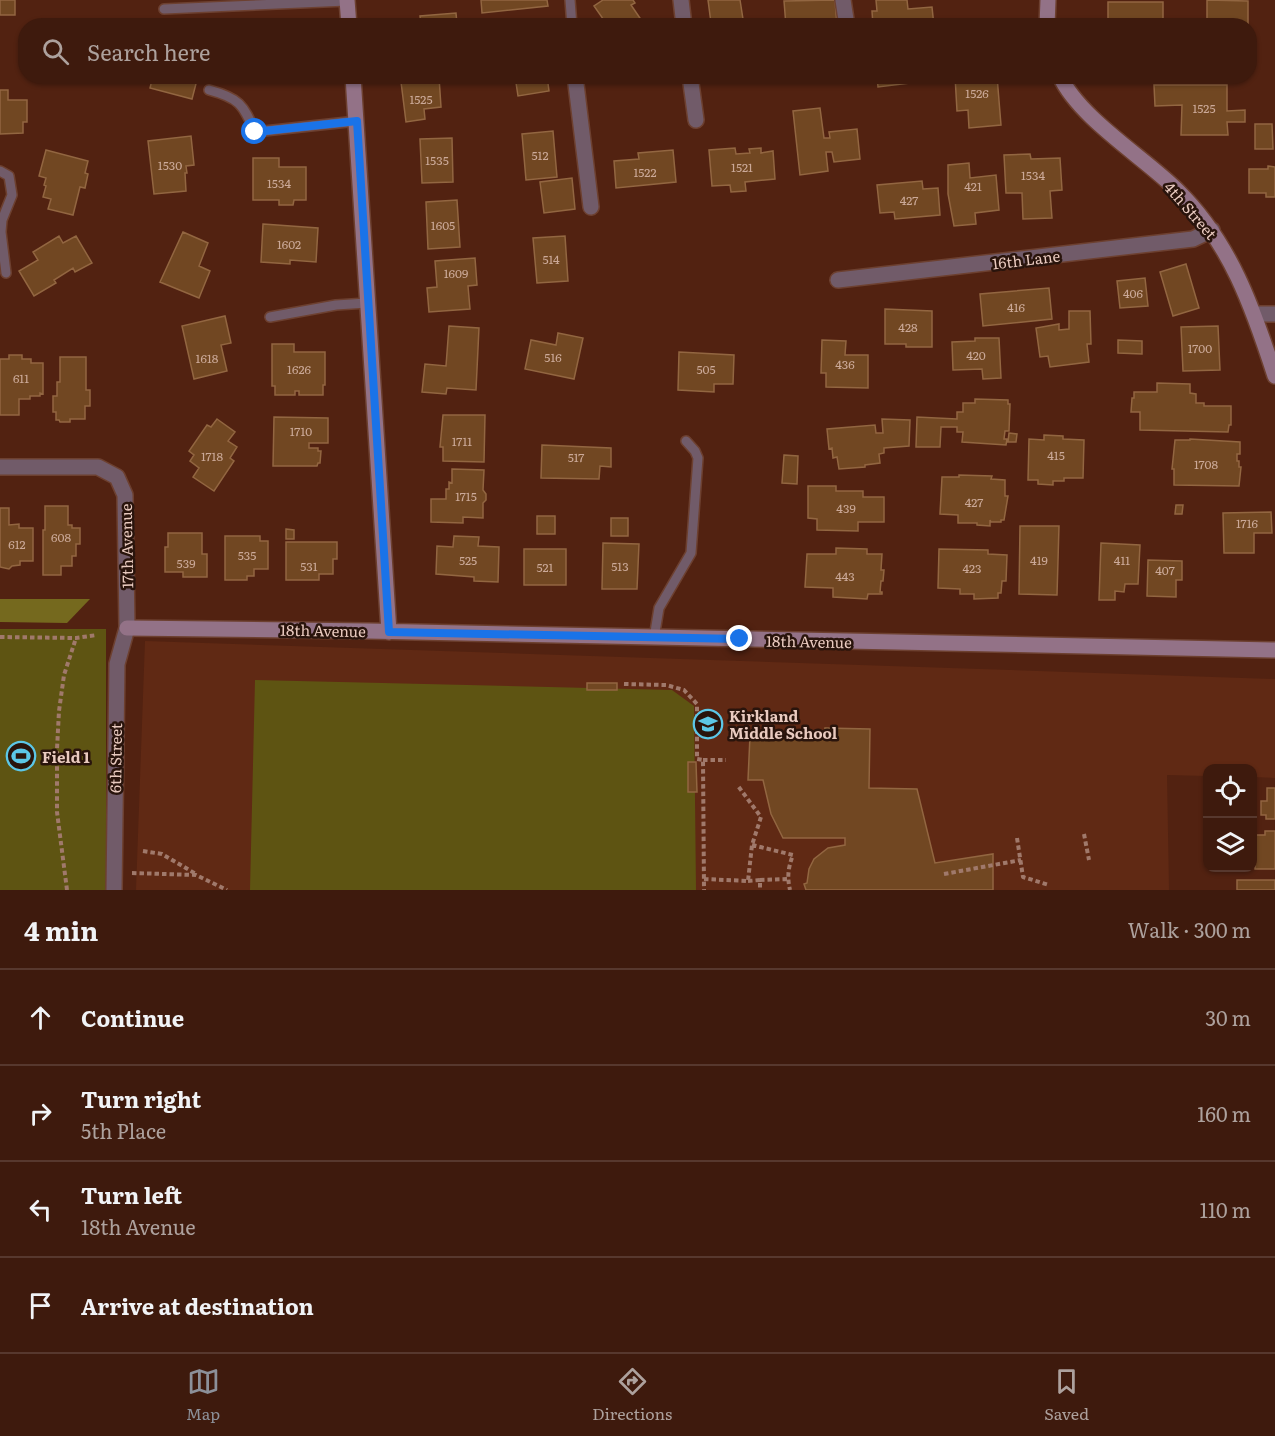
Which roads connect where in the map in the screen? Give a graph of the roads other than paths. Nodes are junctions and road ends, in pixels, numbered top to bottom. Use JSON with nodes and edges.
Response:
{"nodes":[{"id":1,"x":570,"y":0,"type":"edge"},
{"id":2,"x":681,"y":0,"type":"edge"},
{"id":3,"x":843,"y":0,"type":"edge"},
{"id":4,"x":1048,"y":0,"type":"edge"},
{"id":5,"x":347,"y":1,"type":"edge"},
{"id":6,"x":164,"y":9,"type":"dead end"},
{"id":7,"x":348,"y":18,"type":"edge"},
{"id":8,"x":571,"y":18,"type":"edge"},
{"id":9,"x":683,"y":18,"type":"edge"},
{"id":10,"x":846,"y":18,"type":"edge"},
{"id":11,"x":1047,"y":18,"type":"edge"},
{"id":12,"x":354,"y":84,"type":"edge"},
{"id":13,"x":575,"y":84,"type":"edge"},
{"id":14,"x":691,"y":84,"type":"edge"},
{"id":15,"x":1066,"y":84,"type":"edge"},
{"id":16,"x":209,"y":90,"type":"dead end"},
{"id":17,"x":696,"y":120,"type":"dead end"},
{"id":18,"x":357,"y":121,"type":"junction"},
{"id":19,"x":0,"y":171,"type":"edge"},
{"id":20,"x":591,"y":207,"type":"dead end"},
{"id":21,"x":1,"y":220,"type":"edge"},
{"id":22,"x":1212,"y":230,"type":"junction"},
{"id":23,"x":6,"y":273,"type":"dead end"},
{"id":24,"x":838,"y":280,"type":"dead end"},
{"id":25,"x":367,"y":303,"type":"junction"},
{"id":26,"x":1255,"y":314,"type":"junction"},
{"id":27,"x":1275,"y":314,"type":"edge"},
{"id":28,"x":270,"y":317,"type":"dead end"},
{"id":29,"x":1275,"y":376,"type":"edge"},
{"id":30,"x":686,"y":441,"type":"dead end"},
{"id":31,"x":0,"y":467,"type":"edge"},
{"id":32,"x":127,"y":628,"type":"junction"},
{"id":33,"x":389,"y":632,"type":"junction"},
{"id":34,"x":654,"y":638,"type":"junction"},
{"id":35,"x":1275,"y":650,"type":"edge"},
{"id":36,"x":114,"y":890,"type":"edge"}],
"edges":[{"from":1,"to":8,"type":"lane"},
{"from":2,"to":9,"type":"street"},
{"from":3,"to":10,"type":"street"},
{"from":4,"to":11,"type":"street"},
{"from":5,"to":6,"type":"lane"},
{"from":5,"to":7,"type":"street"},
{"from":12,"to":18,"type":"street"},
{"from":13,"to":20,"type":"street"},
{"from":14,"to":17,"type":"street"},
{"from":15,"to":22,"type":"street","name":"4th Street"},
{"from":16,"to":18,"type":"lane"},
{"from":18,"to":25,"type":"street"},
{"from":19,"to":21,"type":"lane"},
{"from":21,"to":23,"type":"lane"},
{"from":22,"to":24,"type":"street","name":"16th Lane"},
{"from":22,"to":26,"type":"street","name":"4th Street"},
{"from":25,"to":28,"type":"lane"},
{"from":25,"to":33,"type":"street"},
{"from":26,"to":27,"type":"street"},
{"from":26,"to":29,"type":"street","name":"4th Street"},
{"from":30,"to":34,"type":"lane"},
{"from":31,"to":32,"type":"street","name":"17th Avenue"},
{"from":32,"to":33,"type":"street","name":"18th Avenue"},
{"from":32,"to":36,"type":"street","name":"6th Street"},
{"from":33,"to":34,"type":"street","name":"18th Avenue"},
{"from":34,"to":35,"type":"street","name":"18th Avenue"}]}
